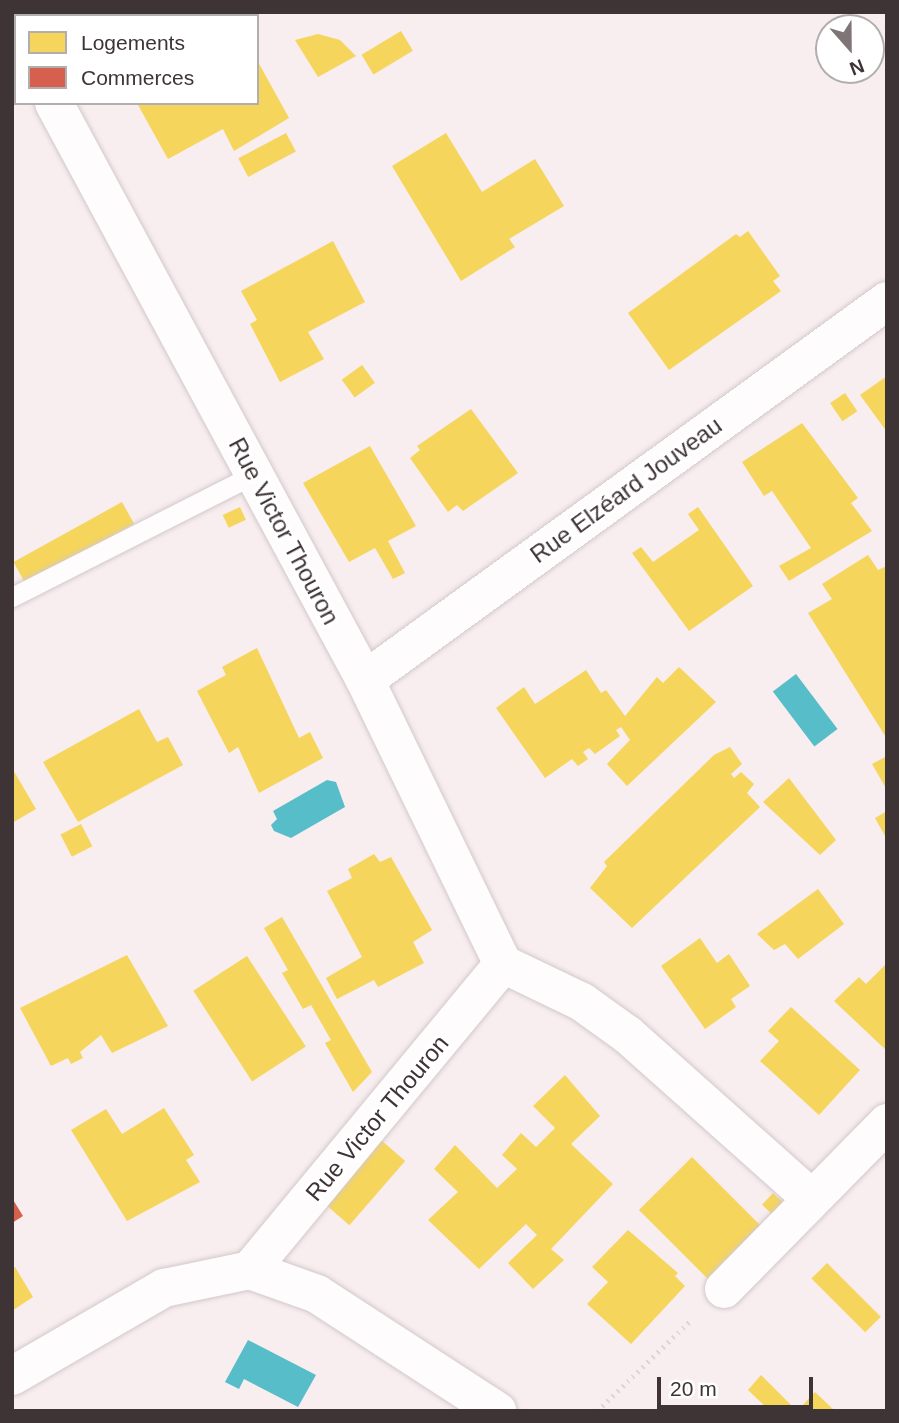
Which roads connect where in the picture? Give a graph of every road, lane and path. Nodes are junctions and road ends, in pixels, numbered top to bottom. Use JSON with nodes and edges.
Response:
{"nodes":[{"id":1,"x":55,"y":105,"type":"edge"},
{"id":2,"x":887,"y":300,"type":"edge"},
{"id":3,"x":254,"y":474,"type":"junction"},
{"id":4,"x":12,"y":597,"type":"edge"},
{"id":5,"x":365,"y":680,"type":"junction"},
{"id":6,"x":503,"y":964,"type":"junction"},
{"id":7,"x":887,"y":1123,"type":"edge"},
{"id":8,"x":811,"y":1199,"type":"junction"},
{"id":9,"x":250,"y":1270,"type":"junction"},
{"id":10,"x":724,"y":1289,"type":"joint"},
{"id":11,"x":12,"y":1376,"type":"edge"},
{"id":12,"x":497,"y":1411,"type":"edge"},
{"id":13,"x":597,"y":1411,"type":"edge"}],
"edges":[{"from":1,"to":3,"type":"street","name":"Rue Victor Thouron"},
{"from":2,"to":5,"type":"street","name":"Rue Elzéard Jouveau"},
{"from":3,"to":4,"type":"lane"},
{"from":3,"to":5,"type":"street","name":"Rue Victor Thouron"},
{"from":5,"to":6,"type":"street","name":"Rue Victor Thouron"},
{"from":6,"to":8,"type":"street"},
{"from":6,"to":9,"type":"street","name":"Rue Victor Thouron"},
{"from":7,"to":8,"type":"street"},
{"from":8,"to":10,"type":"street"},
{"from":9,"to":11,"type":"street"},
{"from":9,"to":12,"type":"street"},
{"from":10,"to":13,"type":"path"}]}
